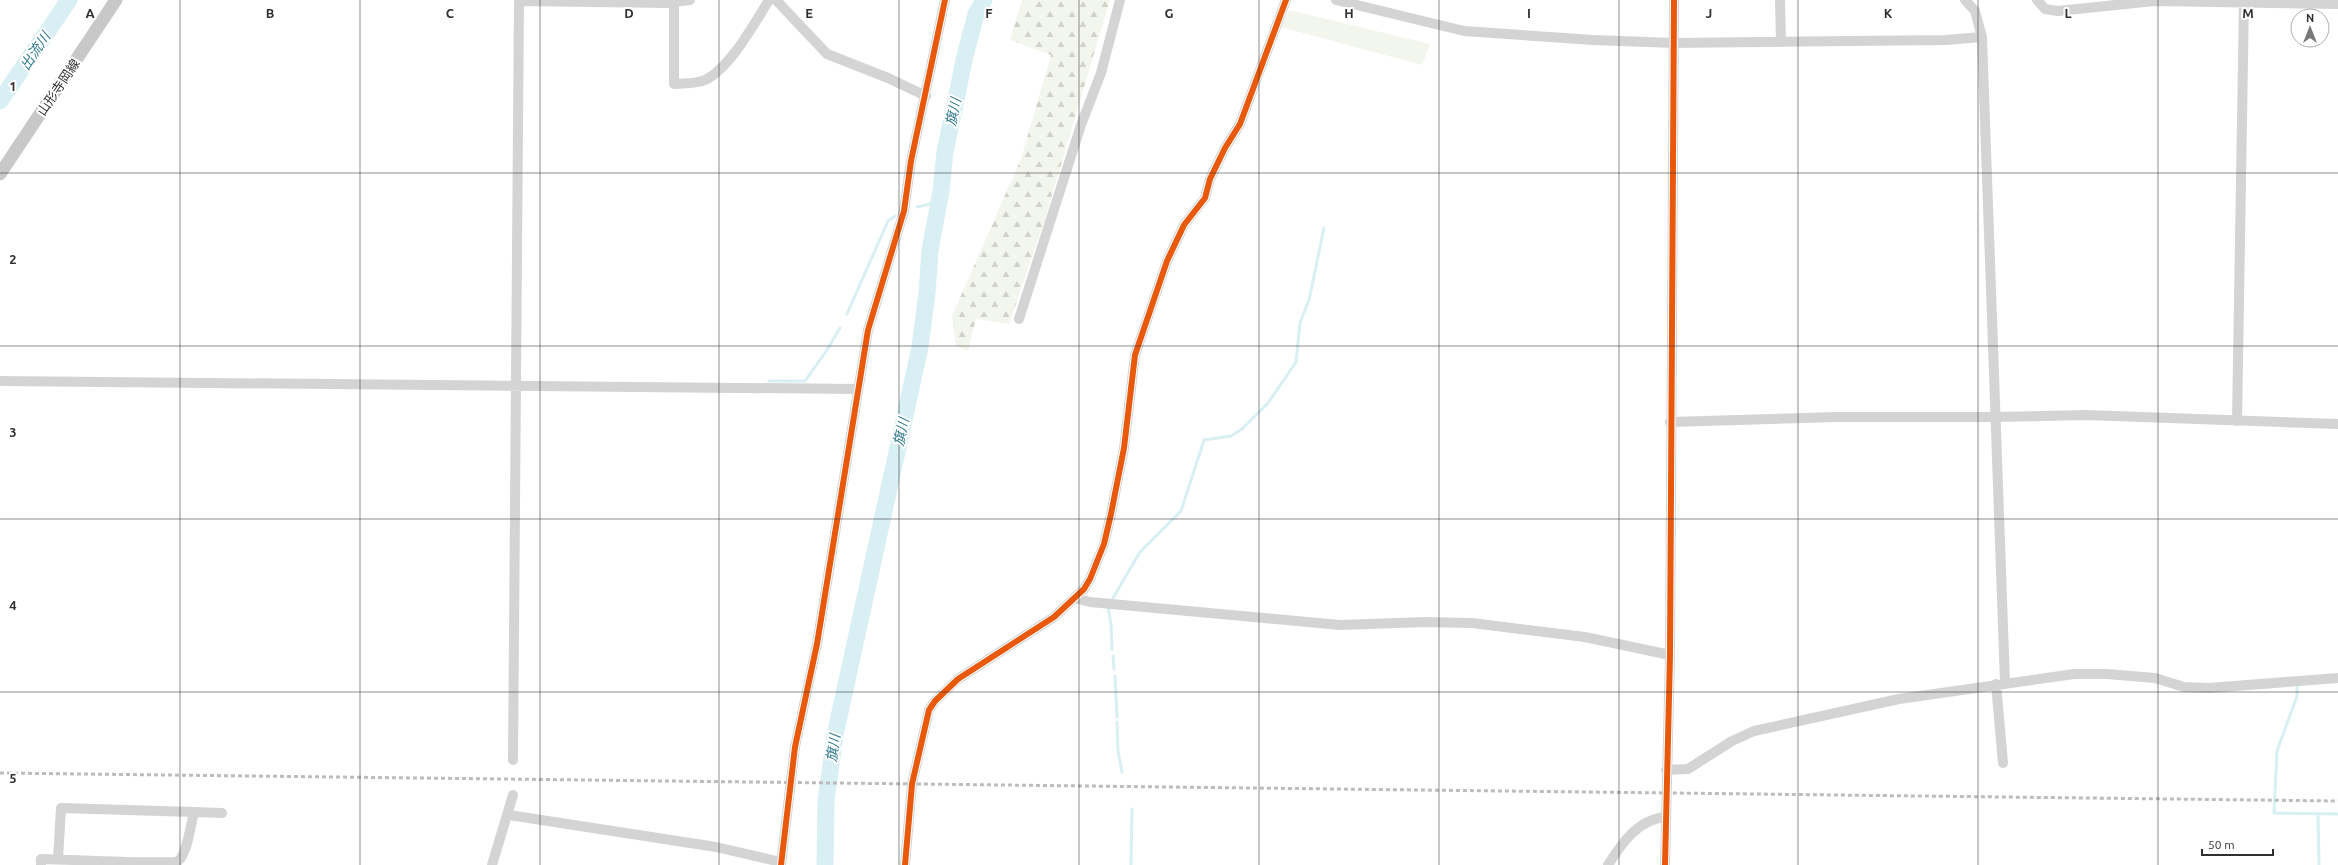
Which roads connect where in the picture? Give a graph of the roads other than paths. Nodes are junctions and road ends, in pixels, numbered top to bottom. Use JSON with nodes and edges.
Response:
{"nodes":[{"id":1,"x":116,"y":0,"type":"edge"},
{"id":2,"x":690,"y":0,"type":"edge"},
{"id":3,"x":769,"y":0,"type":"edge"},
{"id":4,"x":776,"y":0,"type":"edge"},
{"id":5,"x":945,"y":0,"type":"edge"},
{"id":6,"x":1120,"y":0,"type":"edge"},
{"id":7,"x":1286,"y":0,"type":"edge"},
{"id":8,"x":1336,"y":0,"type":"edge"},
{"id":9,"x":1674,"y":0,"type":"edge"},
{"id":10,"x":1780,"y":0,"type":"edge"},
{"id":11,"x":2037,"y":0,"type":"edge"},
{"id":12,"x":519,"y":1,"type":"edge"},
{"id":13,"x":1968,"y":1,"type":"edge"},
{"id":14,"x":2244,"y":1,"type":"edge"},
{"id":15,"x":674,"y":2,"type":"edge"},
{"id":16,"x":2338,"y":4,"type":"edge"},
{"id":17,"x":1982,"y":37,"type":"junction"},
{"id":18,"x":1781,"y":42,"type":"junction"},
{"id":19,"x":1674,"y":43,"type":"junction"},
{"id":20,"x":926,"y":96,"type":"junction"},
{"id":21,"x":0,"y":174,"type":"edge"},
{"id":22,"x":1019,"y":319,"type":"dead end"},
{"id":23,"x":0,"y":382,"type":"edge"},
{"id":24,"x":516,"y":385,"type":"junction"},
{"id":25,"x":857,"y":389,"type":"junction"},
{"id":26,"x":1994,"y":417,"type":"junction"},
{"id":27,"x":2237,"y":421,"type":"junction"},
{"id":28,"x":1670,"y":422,"type":"junction"},
{"id":29,"x":2338,"y":424,"type":"edge"},
{"id":30,"x":1075,"y":598,"type":"junction"},
{"id":31,"x":1670,"y":654,"type":"junction"},
{"id":32,"x":2338,"y":678,"type":"edge"},
{"id":33,"x":2000,"y":684,"type":"junction"},
{"id":34,"x":513,"y":760,"type":"dead end"},
{"id":35,"x":2003,"y":763,"type":"dead end"},
{"id":36,"x":1666,"y":770,"type":"junction"},
{"id":37,"x":513,"y":794,"type":"dead end"},
{"id":38,"x":194,"y":812,"type":"junction"},
{"id":39,"x":222,"y":813,"type":"dead end"},
{"id":40,"x":509,"y":815,"type":"junction"},
{"id":41,"x":1666,"y":817,"type":"junction"},
{"id":42,"x":58,"y":859,"type":"junction"},
{"id":43,"x":781,"y":863,"type":"edge"},
{"id":44,"x":152,"y":864,"type":"edge"},
{"id":45,"x":41,"y":865,"type":"edge"},
{"id":46,"x":492,"y":865,"type":"edge"},
{"id":47,"x":905,"y":865,"type":"edge"},
{"id":48,"x":1608,"y":865,"type":"edge"},
{"id":49,"x":1665,"y":865,"type":"edge"}],
"edges":[{"from":1,"to":21,"type":"main road","name":"山形寺岡線"},
{"from":2,"to":15,"type":"street"},
{"from":3,"to":15,"type":"street"},
{"from":4,"to":20,"type":"street"},
{"from":5,"to":20,"type":"street"},
{"from":6,"to":22,"type":"street"},
{"from":7,"to":30,"type":"street"},
{"from":8,"to":19,"type":"street"},
{"from":9,"to":19,"type":"street"},
{"from":10,"to":18,"type":"street"},
{"from":11,"to":14,"type":"street"},
{"from":12,"to":15,"type":"street"},
{"from":12,"to":24,"type":"street"},
{"from":13,"to":17,"type":"street"},
{"from":14,"to":16,"type":"street"},
{"from":14,"to":27,"type":"street"},
{"from":17,"to":18,"type":"street"},
{"from":17,"to":26,"type":"street"},
{"from":18,"to":19,"type":"street"},
{"from":19,"to":28,"type":"street"},
{"from":20,"to":25,"type":"street"},
{"from":23,"to":24,"type":"street"},
{"from":24,"to":25,"type":"street"},
{"from":24,"to":34,"type":"street"},
{"from":25,"to":43,"type":"street"},
{"from":26,"to":27,"type":"street"},
{"from":26,"to":28,"type":"street"},
{"from":26,"to":33,"type":"street"},
{"from":27,"to":29,"type":"street"},
{"from":28,"to":31,"type":"street"},
{"from":30,"to":31,"type":"street"},
{"from":30,"to":47,"type":"street"},
{"from":31,"to":36,"type":"street"},
{"from":32,"to":33,"type":"street"},
{"from":33,"to":35,"type":"street"},
{"from":33,"to":36,"type":"street"},
{"from":36,"to":41,"type":"street"},
{"from":37,"to":40,"type":"street"},
{"from":38,"to":39,"type":"street"},
{"from":38,"to":42,"type":"street"},
{"from":38,"to":44,"type":"street"},
{"from":40,"to":43,"type":"street"},
{"from":40,"to":46,"type":"street"},
{"from":41,"to":48,"type":"street"},
{"from":41,"to":49,"type":"street"},
{"from":42,"to":44,"type":"street"},
{"from":42,"to":45,"type":"street"}]}
